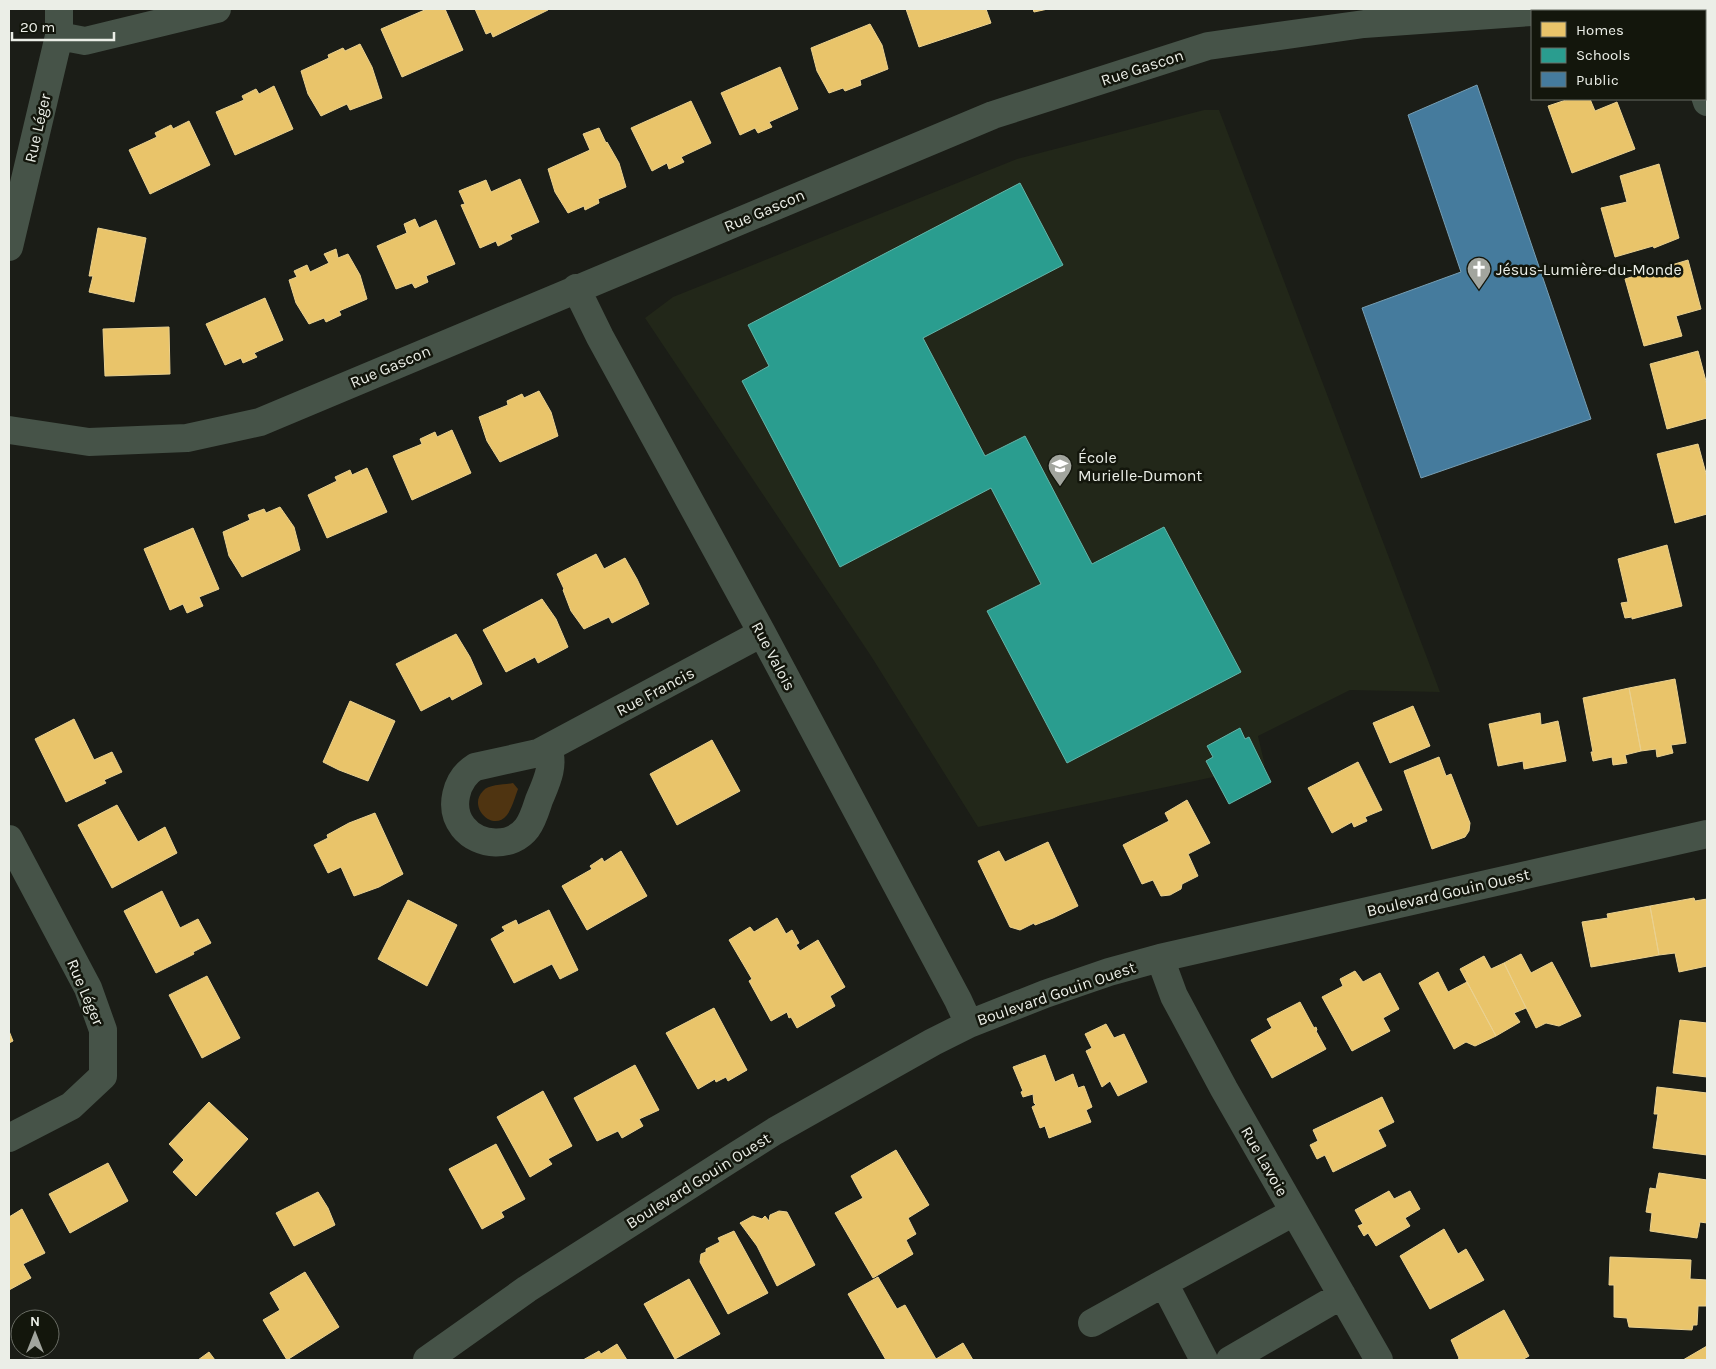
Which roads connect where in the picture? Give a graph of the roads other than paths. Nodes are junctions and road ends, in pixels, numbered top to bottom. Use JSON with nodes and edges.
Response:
{"nodes":[{"id":1,"x":59,"y":9,"type":"edge"},
{"id":2,"x":217,"y":9,"type":"edge"},
{"id":3,"x":1581,"y":9,"type":"edge"},
{"id":4,"x":1564,"y":10,"type":"edge"},
{"id":5,"x":1531,"y":12,"type":"edge"},
{"id":6,"x":59,"y":36,"type":"junction"},
{"id":7,"x":9,"y":247,"type":"edge"},
{"id":8,"x":576,"y":288,"type":"junction"},
{"id":9,"x":9,"y":430,"type":"edge"},
{"id":10,"x":762,"y":633,"type":"junction"},
{"id":11,"x":548,"y":748,"type":"dead end"},
{"id":12,"x":1707,"y":834,"type":"edge"},
{"id":13,"x":9,"y":839,"type":"edge"},
{"id":14,"x":1160,"y":958,"type":"junction"},
{"id":15,"x":969,"y":1024,"type":"junction"},
{"id":16,"x":9,"y":1138,"type":"edge"},
{"id":17,"x":1294,"y":1212,"type":"junction"},
{"id":18,"x":1164,"y":1284,"type":"junction"},
{"id":19,"x":1342,"y":1296,"type":"junction"},
{"id":20,"x":1092,"y":1323,"type":"dead end"},
{"id":21,"x":427,"y":1360,"type":"edge"},
{"id":22,"x":1204,"y":1360,"type":"edge"},
{"id":23,"x":1230,"y":1360,"type":"edge"},
{"id":24,"x":1379,"y":1360,"type":"edge"}],
"edges":[{"from":1,"to":6,"type":"street","name":"Rue Léger"},
{"from":2,"to":6,"type":"street"},
{"from":3,"to":4,"type":"street"},
{"from":5,"to":8,"type":"street","name":"Rue Gascon"},
{"from":6,"to":7,"type":"street","name":"Rue Léger"},
{"from":8,"to":9,"type":"street","name":"Rue Gascon"},
{"from":8,"to":10,"type":"street","name":"Rue Valois"},
{"from":10,"to":11,"type":"street","name":"Rue Francis"},
{"from":10,"to":15,"type":"street","name":"Rue Valois"},
{"from":12,"to":14,"type":"street","name":"Boulevard Gouin Ouest"},
{"from":13,"to":16,"type":"street","name":"Rue Léger"},
{"from":14,"to":15,"type":"street","name":"Boulevard Gouin Ouest"},
{"from":14,"to":17,"type":"street","name":"Rue Lavoie"},
{"from":15,"to":21,"type":"street","name":"Boulevard Gouin Ouest"},
{"from":17,"to":18,"type":"street"},
{"from":17,"to":19,"type":"street","name":"Rue Lavoie"},
{"from":18,"to":20,"type":"street"},
{"from":18,"to":22,"type":"street"},
{"from":19,"to":23,"type":"street"},
{"from":19,"to":24,"type":"street","name":"Rue Lavoie"}]}
